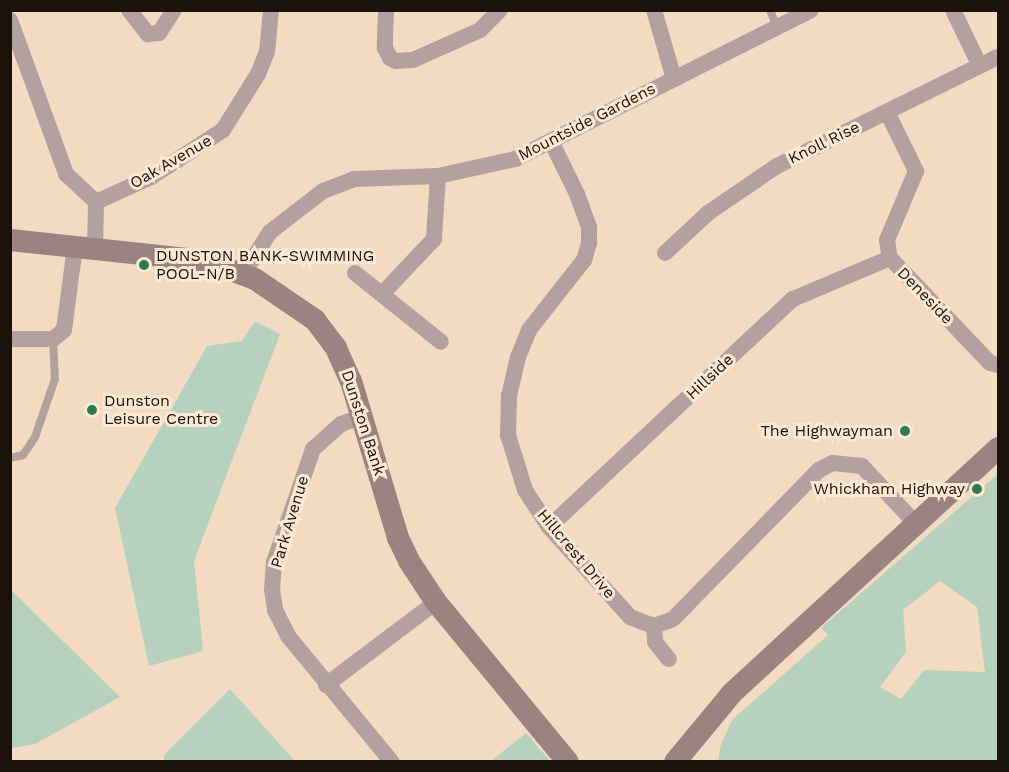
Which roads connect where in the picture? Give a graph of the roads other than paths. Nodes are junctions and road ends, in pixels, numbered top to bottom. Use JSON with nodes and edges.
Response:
{"nodes":[{"id":1,"x":129,"y":10,"type":"edge"},
{"id":2,"x":174,"y":10,"type":"edge"},
{"id":3,"x":271,"y":10,"type":"edge"},
{"id":4,"x":386,"y":10,"type":"edge"},
{"id":5,"x":500,"y":10,"type":"edge"},
{"id":6,"x":654,"y":10,"type":"edge"},
{"id":7,"x":770,"y":10,"type":"edge"},
{"id":8,"x":811,"y":10,"type":"edge"},
{"id":9,"x":953,"y":10,"type":"edge"},
{"id":10,"x":10,"y":20,"type":"edge"},
{"id":11,"x":777,"y":27,"type":"junction"},
{"id":12,"x":999,"y":57,"type":"edge"},
{"id":13,"x":980,"y":66,"type":"junction"},
{"id":14,"x":674,"y":79,"type":"junction"},
{"id":15,"x":887,"y":112,"type":"junction"},
{"id":16,"x":551,"y":141,"type":"junction"},
{"id":17,"x":438,"y":176,"type":"junction"},
{"id":18,"x":96,"y":202,"type":"junction"},
{"id":19,"x":10,"y":240,"type":"edge"},
{"id":20,"x":85,"y":248,"type":"junction"},
{"id":21,"x":665,"y":253,"type":"dead end"},
{"id":22,"x":890,"y":258,"type":"junction"},
{"id":23,"x":356,"y":273,"type":"dead end"},
{"id":24,"x":243,"y":274,"type":"junction"},
{"id":25,"x":382,"y":294,"type":"junction"},
{"id":26,"x":10,"y":339,"type":"edge"},
{"id":27,"x":52,"y":339,"type":"junction"},
{"id":28,"x":441,"y":342,"type":"dead end"},
{"id":29,"x":999,"y":365,"type":"edge"},
{"id":30,"x":364,"y":416,"type":"junction"},
{"id":31,"x":999,"y":448,"type":"edge"},
{"id":32,"x":10,"y":458,"type":"edge"},
{"id":33,"x":917,"y":525,"type":"junction"},
{"id":34,"x":549,"y":527,"type":"junction"},
{"id":35,"x":436,"y":602,"type":"junction"},
{"id":36,"x":654,"y":626,"type":"junction"},
{"id":37,"x":669,"y":659,"type":"dead end"},
{"id":38,"x":326,"y":686,"type":"junction"},
{"id":39,"x":392,"y":762,"type":"edge"},
{"id":40,"x":568,"y":762,"type":"edge"},
{"id":41,"x":675,"y":762,"type":"edge"}],
"edges":[{"from":1,"to":2,"type":"street"},
{"from":3,"to":18,"type":"street","name":"Oak Avenue"},
{"from":4,"to":5,"type":"street"},
{"from":6,"to":14,"type":"street"},
{"from":7,"to":11,"type":"lane"},
{"from":8,"to":11,"type":"street","name":"Mountside Gardens"},
{"from":9,"to":13,"type":"street"},
{"from":10,"to":18,"type":"street"},
{"from":11,"to":14,"type":"street","name":"Mountside Gardens"},
{"from":12,"to":13,"type":"street","name":"Knoll Rise"},
{"from":13,"to":15,"type":"street","name":"Knoll Rise"},
{"from":14,"to":16,"type":"street","name":"Mountside Gardens"},
{"from":15,"to":21,"type":"street","name":"Knoll Rise"},
{"from":15,"to":22,"type":"street","name":"Deneside"},
{"from":16,"to":17,"type":"street","name":"Mountside Gardens"},
{"from":16,"to":34,"type":"street","name":"Hillcrest Drive"},
{"from":17,"to":24,"type":"street","name":"Mountside Gardens"},
{"from":17,"to":25,"type":"street"},
{"from":18,"to":20,"type":"street"},
{"from":19,"to":20,"type":"street","name":"Dunston Bank"},
{"from":20,"to":24,"type":"street","name":"Dunston Bank"},
{"from":20,"to":27,"type":"street"},
{"from":22,"to":29,"type":"street","name":"Deneside"},
{"from":22,"to":34,"type":"street","name":"Hillside"},
{"from":23,"to":25,"type":"street"},
{"from":24,"to":30,"type":"street","name":"Dunston Bank"},
{"from":25,"to":28,"type":"street"},
{"from":26,"to":27,"type":"street"},
{"from":27,"to":32,"type":"lane"},
{"from":30,"to":35,"type":"street","name":"Dunston Bank"},
{"from":30,"to":38,"type":"street","name":"Park Avenue"},
{"from":31,"to":33,"type":"street"},
{"from":33,"to":36,"type":"street"},
{"from":33,"to":41,"type":"street"},
{"from":34,"to":36,"type":"street","name":"Hillcrest Drive"},
{"from":35,"to":38,"type":"street"},
{"from":35,"to":40,"type":"street","name":"Dunston Bank"},
{"from":36,"to":37,"type":"street"},
{"from":38,"to":39,"type":"street","name":"Park Avenue"}]}
